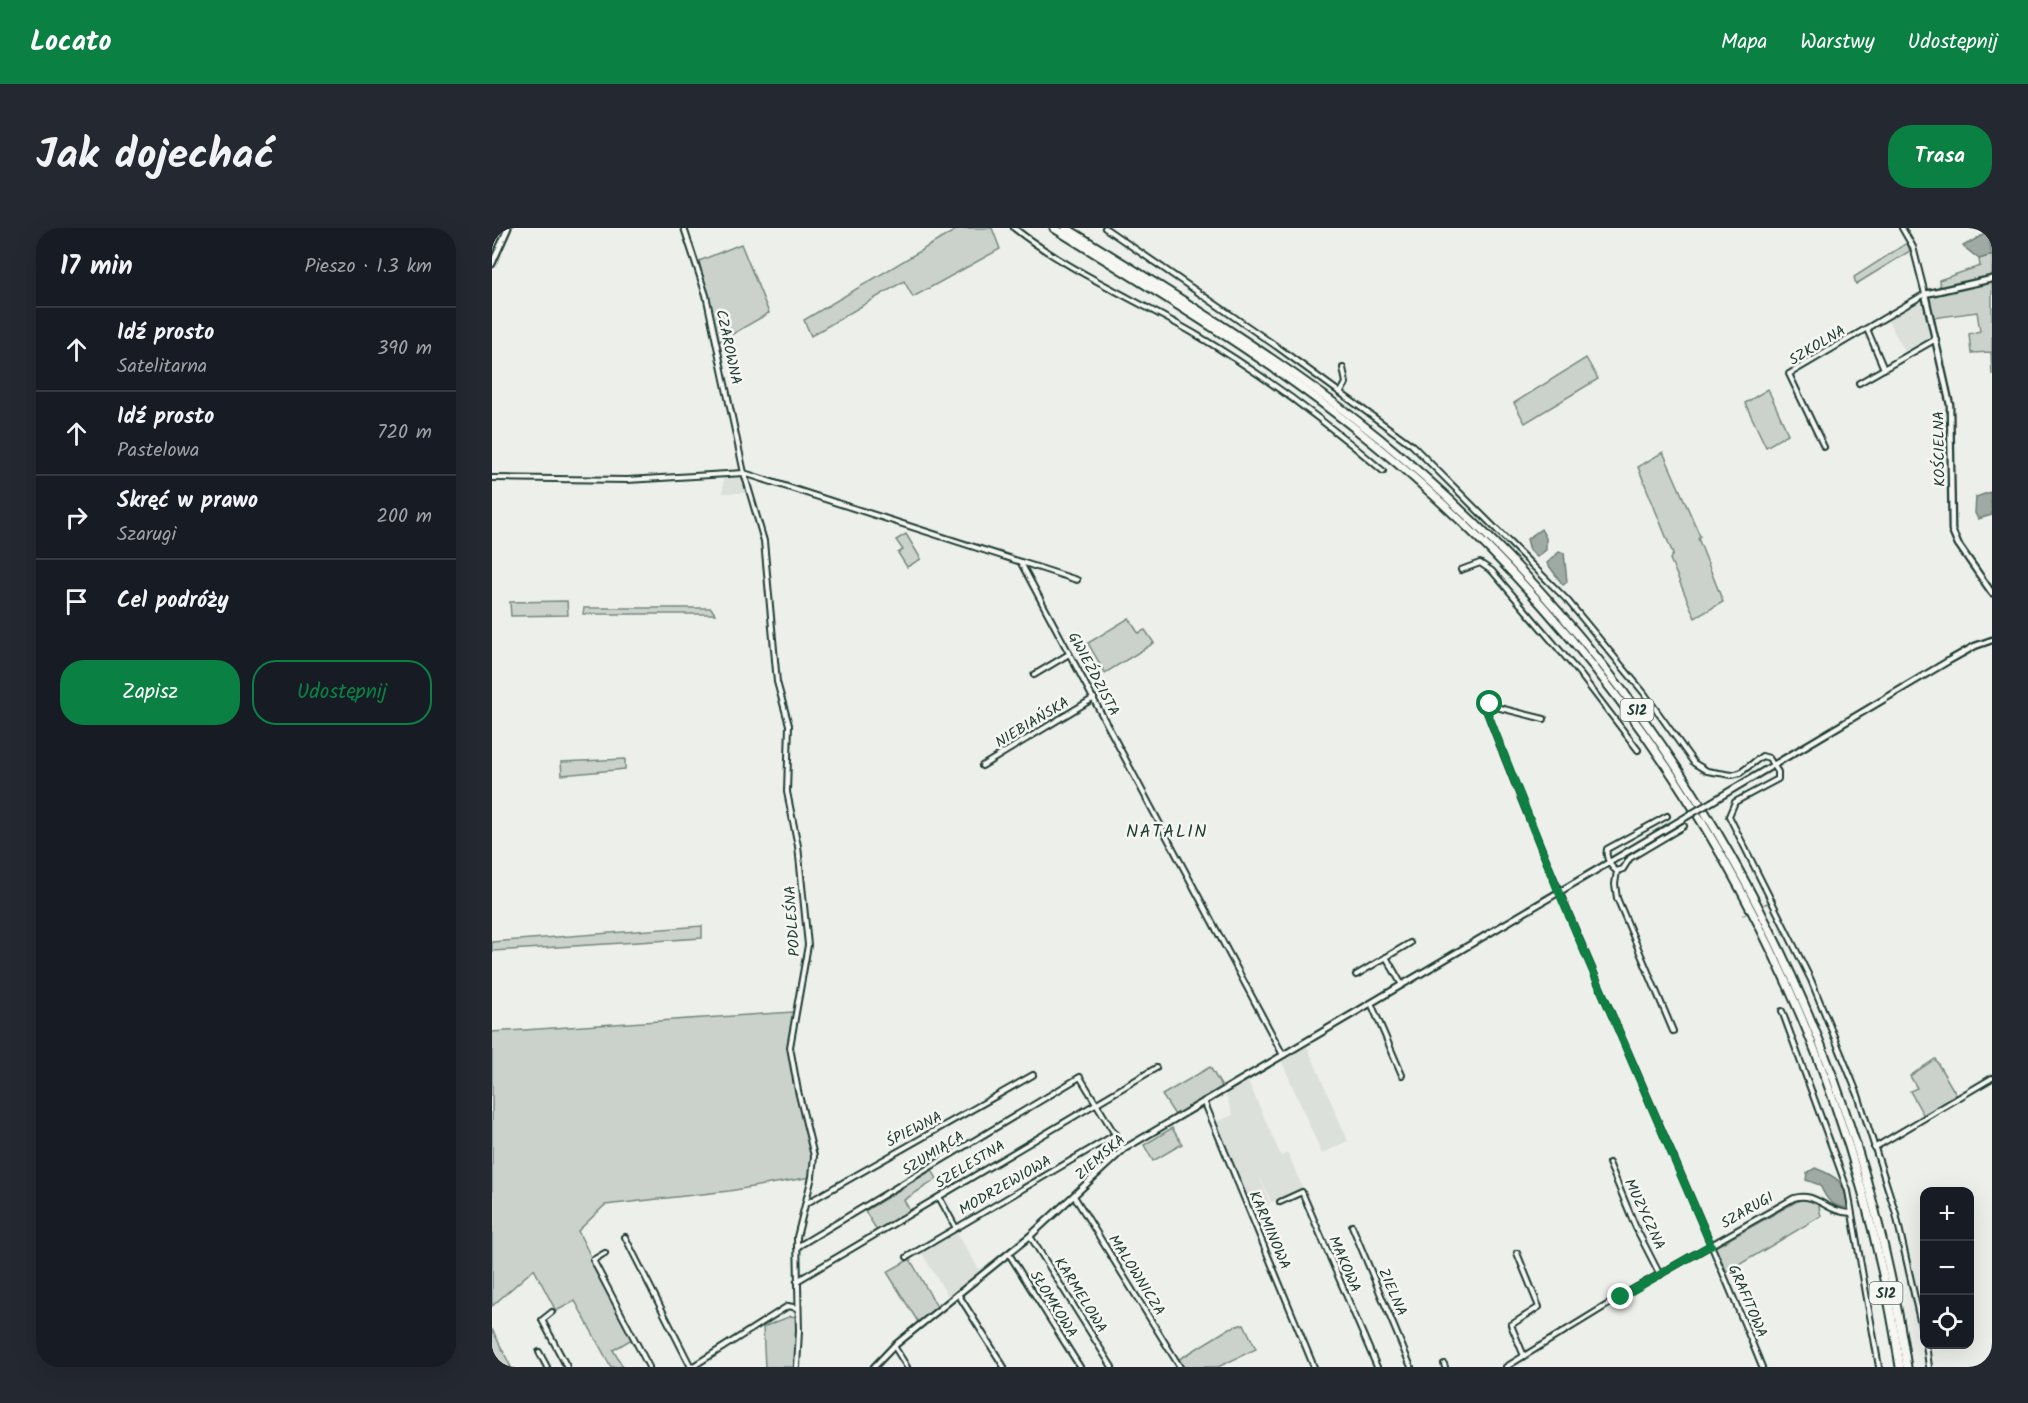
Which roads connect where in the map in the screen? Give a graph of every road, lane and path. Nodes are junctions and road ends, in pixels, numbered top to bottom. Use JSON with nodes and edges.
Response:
{"nodes":[{"id":1,"x":508,"y":228,"type":"edge"},
{"id":2,"x":684,"y":228,"type":"edge"},
{"id":3,"x":1014,"y":228,"type":"edge"},
{"id":4,"x":1054,"y":228,"type":"edge"},
{"id":5,"x":1066,"y":228,"type":"edge"},
{"id":6,"x":1105,"y":228,"type":"edge"},
{"id":7,"x":1902,"y":228,"type":"edge"},
{"id":8,"x":1093,"y":249,"type":"junction"},
{"id":9,"x":492,"y":264,"type":"edge"},
{"id":10,"x":1992,"y":279,"type":"edge"},
{"id":11,"x":1925,"y":294,"type":"junction"},
{"id":12,"x":1867,"y":329,"type":"junction"},
{"id":13,"x":1936,"y":339,"type":"junction"},
{"id":14,"x":1343,"y":368,"type":"dead end"},
{"id":15,"x":1884,"y":369,"type":"junction"},
{"id":16,"x":1859,"y":383,"type":"dead end"},
{"id":17,"x":1341,"y":392,"type":"junction"},
{"id":18,"x":1824,"y":447,"type":"dead end"},
{"id":19,"x":1383,"y":471,"type":"dead end"},
{"id":20,"x":744,"y":473,"type":"junction"},
{"id":21,"x":492,"y":478,"type":"edge"},
{"id":22,"x":1020,"y":561,"type":"junction"},
{"id":23,"x":1461,"y":570,"type":"dead end"},
{"id":24,"x":1077,"y":579,"type":"dead end"},
{"id":25,"x":1992,"y":593,"type":"edge"},
{"id":26,"x":1992,"y":640,"type":"edge"},
{"id":27,"x":1069,"y":654,"type":"junction"},
{"id":28,"x":1034,"y":675,"type":"dead end"},
{"id":29,"x":1094,"y":698,"type":"junction"},
{"id":30,"x":1544,"y":719,"type":"dead end"},
{"id":31,"x":1638,"y":750,"type":"dead end"},
{"id":32,"x":1774,"y":764,"type":"junction"},
{"id":33,"x":982,"y":766,"type":"dead end"},
{"id":34,"x":1666,"y":816,"type":"dead end"},
{"id":35,"x":1684,"y":826,"type":"dead end"},
{"id":36,"x":1610,"y":862,"type":"junction"},
{"id":37,"x":1617,"y":871,"type":"junction"},
{"id":38,"x":1559,"y":892,"type":"junction"},
{"id":39,"x":1410,"y":943,"type":"dead end"},
{"id":40,"x":1386,"y":957,"type":"junction"},
{"id":41,"x":1356,"y":975,"type":"dead end"},
{"id":42,"x":1402,"y":985,"type":"junction"},
{"id":43,"x":1371,"y":1003,"type":"junction"},
{"id":44,"x":1782,"y":1011,"type":"dead end"},
{"id":45,"x":1673,"y":1031,"type":"dead end"},
{"id":46,"x":1283,"y":1055,"type":"junction"},
{"id":47,"x":1156,"y":1068,"type":"dead end"},
{"id":48,"x":1033,"y":1075,"type":"dead end"},
{"id":49,"x":1402,"y":1075,"type":"dead end"},
{"id":50,"x":1992,"y":1078,"type":"edge"},
{"id":51,"x":1204,"y":1101,"type":"junction"},
{"id":52,"x":1096,"y":1104,"type":"junction"},
{"id":53,"x":1116,"y":1134,"type":"junction"},
{"id":54,"x":1875,"y":1148,"type":"junction"},
{"id":55,"x":1124,"y":1149,"type":"junction"},
{"id":56,"x":1609,"y":1163,"type":"dead end"},
{"id":57,"x":1074,"y":1196,"type":"junction"},
{"id":58,"x":939,"y":1197,"type":"junction"},
{"id":59,"x":1280,"y":1202,"type":"dead end"},
{"id":60,"x":806,"y":1203,"type":"junction"},
{"id":61,"x":1851,"y":1213,"type":"junction"},
{"id":62,"x":1352,"y":1226,"type":"dead end"},
{"id":63,"x":956,"y":1228,"type":"junction"},
{"id":64,"x":625,"y":1236,"type":"dead end"},
{"id":65,"x":1030,"y":1236,"type":"junction"},
{"id":66,"x":1711,"y":1245,"type":"junction"},
{"id":67,"x":797,"y":1247,"type":"junction"},
{"id":68,"x":605,"y":1253,"type":"dead end"},
{"id":69,"x":1517,"y":1253,"type":"dead end"},
{"id":70,"x":1009,"y":1254,"type":"junction"},
{"id":71,"x":907,"y":1257,"type":"dead end"},
{"id":72,"x":1660,"y":1275,"type":"junction"},
{"id":73,"x":797,"y":1281,"type":"junction"},
{"id":74,"x":958,"y":1294,"type":"junction"},
{"id":75,"x":798,"y":1298,"type":"junction"},
{"id":76,"x":788,"y":1306,"type":"junction"},
{"id":77,"x":798,"y":1308,"type":"junction"},
{"id":78,"x":552,"y":1312,"type":"dead end"},
{"id":79,"x":1920,"y":1320,"type":"edge"},
{"id":80,"x":894,"y":1346,"type":"junction"},
{"id":81,"x":1927,"y":1349,"type":"edge"},
{"id":82,"x":539,"y":1352,"type":"dead end"},
{"id":83,"x":1524,"y":1356,"type":"junction"},
{"id":84,"x":547,"y":1367,"type":"edge"},
{"id":85,"x":567,"y":1367,"type":"edge"},
{"id":86,"x":649,"y":1367,"type":"edge"},
{"id":87,"x":692,"y":1367,"type":"edge"},
{"id":88,"x":797,"y":1367,"type":"edge"},
{"id":89,"x":874,"y":1367,"type":"edge"},
{"id":90,"x":907,"y":1367,"type":"edge"},
{"id":91,"x":1004,"y":1367,"type":"edge"},
{"id":92,"x":1080,"y":1367,"type":"edge"},
{"id":93,"x":1112,"y":1367,"type":"edge"},
{"id":94,"x":1180,"y":1367,"type":"edge"},
{"id":95,"x":1314,"y":1367,"type":"edge"},
{"id":96,"x":1377,"y":1367,"type":"edge"},
{"id":97,"x":1411,"y":1367,"type":"edge"},
{"id":98,"x":1507,"y":1367,"type":"edge"},
{"id":99,"x":1762,"y":1367,"type":"edge"},
{"id":100,"x":1879,"y":1367,"type":"edge"},
{"id":101,"x":1900,"y":1367,"type":"edge"},
{"id":102,"x":1907,"y":1367,"type":"edge"},
{"id":103,"x":1929,"y":1367,"type":"edge"}],
"edges":[{"from":1,"to":9,"type":"street"},
{"from":2,"to":20,"type":"street","name":"CZAROWNA"},
{"from":3,"to":19,"type":"street"},
{"from":4,"to":8,"type":"highway","number":"S12"},
{"from":5,"to":8,"type":"highway","number":"S12"},
{"from":6,"to":17,"type":"street"},
{"from":7,"to":11,"type":"street"},
{"from":8,"to":101,"type":"highway","number":"S12"},
{"from":8,"to":102,"type":"highway","number":"S12"},
{"from":10,"to":11,"type":"street"},
{"from":11,"to":12,"type":"street","name":"SZKOLNA"},
{"from":11,"to":13,"type":"street","name":"KOŚCIELNA"},
{"from":12,"to":15,"type":"street"},
{"from":12,"to":18,"type":"street","name":"SZKOLNA"},
{"from":13,"to":15,"type":"street"},
{"from":13,"to":25,"type":"street","name":"KOŚCIELNA"},
{"from":14,"to":17,"type":"street"},
{"from":15,"to":16,"type":"street"},
{"from":17,"to":32,"type":"street"},
{"from":20,"to":21,"type":"street"},
{"from":20,"to":22,"type":"street"},
{"from":20,"to":60,"type":"street","name":"PODLEŚNA"},
{"from":22,"to":24,"type":"street"},
{"from":22,"to":27,"type":"street","name":"GWIEŹDZISTA"},
{"from":23,"to":31,"type":"street"},
{"from":26,"to":32,"type":"street","name":"ZIEMSKA"},
{"from":27,"to":28,"type":"street"},
{"from":27,"to":29,"type":"street","name":"GWIEŹDZISTA"},
{"from":29,"to":33,"type":"street","name":"NIEBIAŃSKA"},
{"from":29,"to":46,"type":"street","name":"GWIEŹDZISTA"},
{"from":30,"to":38,"type":"street","name":"GRAFITOWA"},
{"from":32,"to":36,"type":"street","name":"ZIEMSKA","bridge":true},
{"from":32,"to":54,"type":"street"},
{"from":34,"to":36,"type":"street"},
{"from":35,"to":37,"type":"street"},
{"from":36,"to":37,"type":"street"},
{"from":36,"to":38,"type":"street","name":"ZIEMSKA"},
{"from":37,"to":45,"type":"street"},
{"from":38,"to":42,"type":"street","name":"ZIEMSKA"},
{"from":38,"to":66,"type":"street","name":"GRAFITOWA"},
{"from":39,"to":40,"type":"street"},
{"from":40,"to":41,"type":"street"},
{"from":40,"to":42,"type":"street"},
{"from":42,"to":43,"type":"street","name":"ZIEMSKA"},
{"from":43,"to":46,"type":"street","name":"ZIEMSKA"},
{"from":43,"to":49,"type":"street"},
{"from":44,"to":61,"type":"street"},
{"from":46,"to":51,"type":"street","name":"ZIEMSKA"},
{"from":47,"to":52,"type":"street","name":"SZELESTNA"},
{"from":48,"to":60,"type":"street","name":"ŚPIEWNA"},
{"from":50,"to":54,"type":"street"},
{"from":51,"to":55,"type":"street","name":"ZIEMSKA"},
{"from":51,"to":95,"type":"street","name":"KARMINOWA"},
{"from":52,"to":53,"type":"street"},
{"from":52,"to":58,"type":"street","name":"SZELESTNA"},
{"from":52,"to":67,"type":"street","name":"SZUMIĄCA"},
{"from":53,"to":55,"type":"street"},
{"from":53,"to":63,"type":"street","name":"MODRZEWIOWA"},
{"from":54,"to":79,"type":"street"},
{"from":55,"to":57,"type":"street","name":"ZIEMSKA"},
{"from":56,"to":72,"type":"street","name":"MUZYCZNA"},
{"from":57,"to":65,"type":"street","name":"ZIEMSKA"},
{"from":57,"to":94,"type":"street","name":"MALOWNICZA"},
{"from":58,"to":63,"type":"street"},
{"from":58,"to":73,"type":"street","name":"SZELESTNA"},
{"from":59,"to":96,"type":"street","name":"MAKOWA"},
{"from":60,"to":67,"type":"street","name":"PODLEŚNA"},
{"from":61,"to":66,"type":"street","name":"SZARUGI"},
{"from":61,"to":100,"type":"street"},
{"from":62,"to":97,"type":"street","name":"ZIELNA"},
{"from":63,"to":71,"type":"street","name":"MODRZEWIOWA"},
{"from":64,"to":87,"type":"street"},
{"from":65,"to":70,"type":"street","name":"ZIEMSKA"},
{"from":65,"to":93,"type":"street","name":"KARMELOWA"},
{"from":66,"to":72,"type":"street","name":"SZARUGI"},
{"from":66,"to":99,"type":"street","name":"GRAFITOWA"},
{"from":67,"to":73,"type":"street","name":"PODLEŚNA"},
{"from":68,"to":86,"type":"street"},
{"from":69,"to":83,"type":"street"},
{"from":70,"to":74,"type":"street","name":"ZIEMSKA"},
{"from":70,"to":92,"type":"street","name":"SŁOMKOWA"},
{"from":72,"to":83,"type":"street","name":"SZARUGI"},
{"from":73,"to":75,"type":"street","name":"PODLEŚNA"},
{"from":74,"to":80,"type":"street","name":"ZIEMSKA"},
{"from":74,"to":91,"type":"street"},
{"from":75,"to":76,"type":"street"},
{"from":75,"to":77,"type":"street","name":"PODLEŚNA"},
{"from":76,"to":77,"type":"street"},
{"from":76,"to":87,"type":"street"},
{"from":77,"to":88,"type":"street","name":"PODLEŚNA"},
{"from":78,"to":85,"type":"street"},
{"from":80,"to":89,"type":"street","name":"ZIEMSKA"},
{"from":80,"to":90,"type":"street"},
{"from":81,"to":103,"type":"street"},
{"from":82,"to":84,"type":"street"},
{"from":83,"to":98,"type":"street","name":"SZARUGI"}]}
